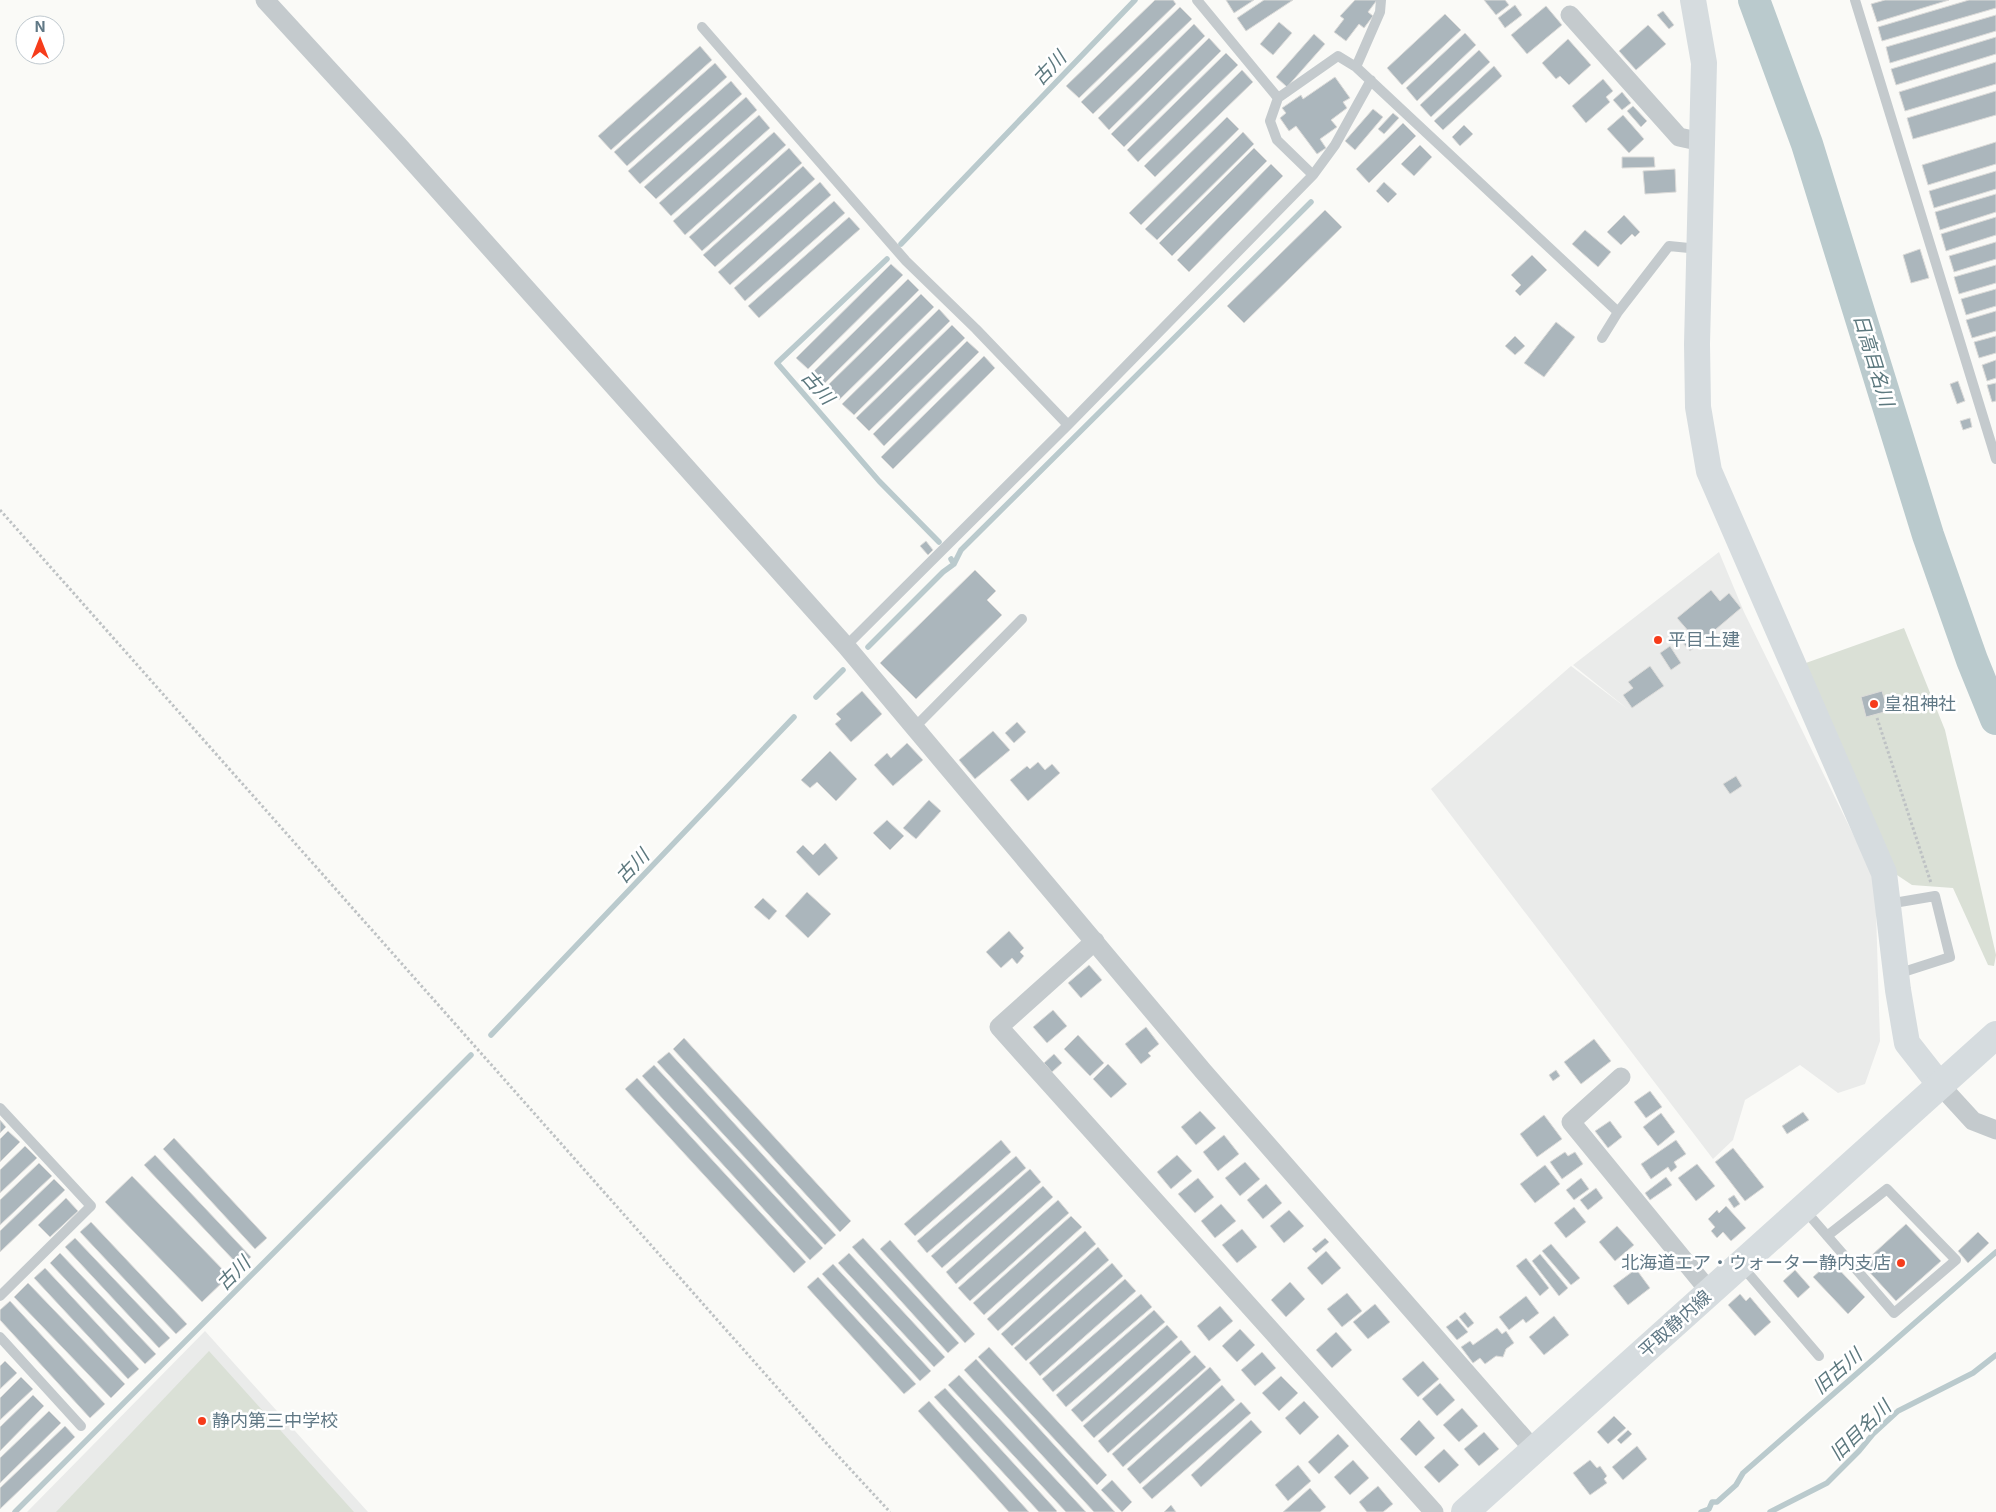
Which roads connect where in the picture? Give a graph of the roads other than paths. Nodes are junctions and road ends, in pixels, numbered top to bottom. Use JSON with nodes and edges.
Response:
{"nodes":[{"id":1,"x":265,"y":0,"type":"edge"},
{"id":2,"x":1197,"y":0,"type":"edge"},
{"id":3,"x":1381,"y":0,"type":"edge"},
{"id":4,"x":1693,"y":0,"type":"edge"},
{"id":5,"x":1855,"y":0,"type":"edge"},
{"id":6,"x":1570,"y":15,"type":"dead end"},
{"id":7,"x":702,"y":27,"type":"dead end"},
{"id":8,"x":1356,"y":67,"type":"junction"},
{"id":9,"x":1371,"y":80,"type":"junction"},
{"id":10,"x":1278,"y":98,"type":"junction"},
{"id":11,"x":1702,"y":142,"type":"junction"},
{"id":12,"x":1312,"y":175,"type":"junction"},
{"id":13,"x":1700,"y":249,"type":"junction"},
{"id":14,"x":1618,"y":312,"type":"junction"},
{"id":15,"x":1602,"y":338,"type":"dead end"},
{"id":16,"x":1068,"y":425,"type":"junction"},
{"id":17,"x":1996,"y":459,"type":"edge"},
{"id":18,"x":1022,"y":619,"type":"dead end"},
{"id":19,"x":846,"y":646,"type":"junction"},
{"id":20,"x":915,"y":727,"type":"junction"},
{"id":21,"x":1888,"y":904,"type":"junction"},
{"id":22,"x":1095,"y":941,"type":"junction"},
{"id":23,"x":1896,"y":974,"type":"junction"},
{"id":24,"x":1996,"y":1035,"type":"edge"},
{"id":25,"x":1621,"y":1077,"type":"dead end"},
{"id":26,"x":1940,"y":1085,"type":"junction"},
{"id":27,"x":0,"y":1108,"type":"edge"},
{"id":28,"x":1996,"y":1130,"type":"edge"},
{"id":29,"x":1802,"y":1208,"type":"junction"},
{"id":30,"x":1827,"y":1236,"type":"junction"},
{"id":31,"x":1740,"y":1264,"type":"junction"},
{"id":32,"x":1710,"y":1292,"type":"junction"},
{"id":33,"x":0,"y":1296,"type":"edge"},
{"id":34,"x":0,"y":1337,"type":"edge"},
{"id":35,"x":1819,"y":1356,"type":"dead end"},
{"id":36,"x":81,"y":1426,"type":"dead end"},
{"id":37,"x":1534,"y":1450,"type":"junction"},
{"id":38,"x":1434,"y":1512,"type":"edge"},
{"id":39,"x":1465,"y":1512,"type":"edge"}],
"edges":[{"from":1,"to":19,"type":"street"},
{"from":2,"to":10,"type":"lane"},
{"from":3,"to":8,"type":"lane"},
{"from":4,"to":11,"type":"street"},
{"from":5,"to":17,"type":"lane"},
{"from":6,"to":11,"type":"street"},
{"from":7,"to":16,"type":"lane"},
{"from":8,"to":9,"type":"lane"},
{"from":8,"to":10,"type":"lane"},
{"from":9,"to":12,"type":"lane"},
{"from":9,"to":14,"type":"lane"},
{"from":10,"to":12,"type":"lane"},
{"from":11,"to":13,"type":"street"},
{"from":12,"to":16,"type":"lane"},
{"from":13,"to":14,"type":"lane"},
{"from":13,"to":21,"type":"street"},
{"from":14,"to":15,"type":"lane"},
{"from":16,"to":19,"type":"lane"},
{"from":18,"to":20,"type":"lane"},
{"from":19,"to":20,"type":"street"},
{"from":20,"to":22,"type":"street"},
{"from":21,"to":23,"type":"street"},
{"from":21,"to":23,"type":"lane"},
{"from":22,"to":37,"type":"street"},
{"from":22,"to":38,"type":"street"},
{"from":23,"to":26,"type":"street"},
{"from":24,"to":26,"type":"main road","name":"平取静内線"},
{"from":25,"to":32,"type":"street"},
{"from":26,"to":28,"type":"street"},
{"from":26,"to":29,"type":"main road","name":"平取静内線"},
{"from":27,"to":33,"type":"lane"},
{"from":29,"to":30,"type":"lane"},
{"from":29,"to":31,"type":"main road","name":"平取静内線"},
{"from":30,"to":30,"type":"lane"},
{"from":31,"to":32,"type":"main road","name":"平取静内線"},
{"from":31,"to":35,"type":"lane"},
{"from":32,"to":37,"type":"main road","name":"平取静内線"},
{"from":34,"to":36,"type":"lane"},
{"from":37,"to":39,"type":"main road","name":"平取静内線"}]}
